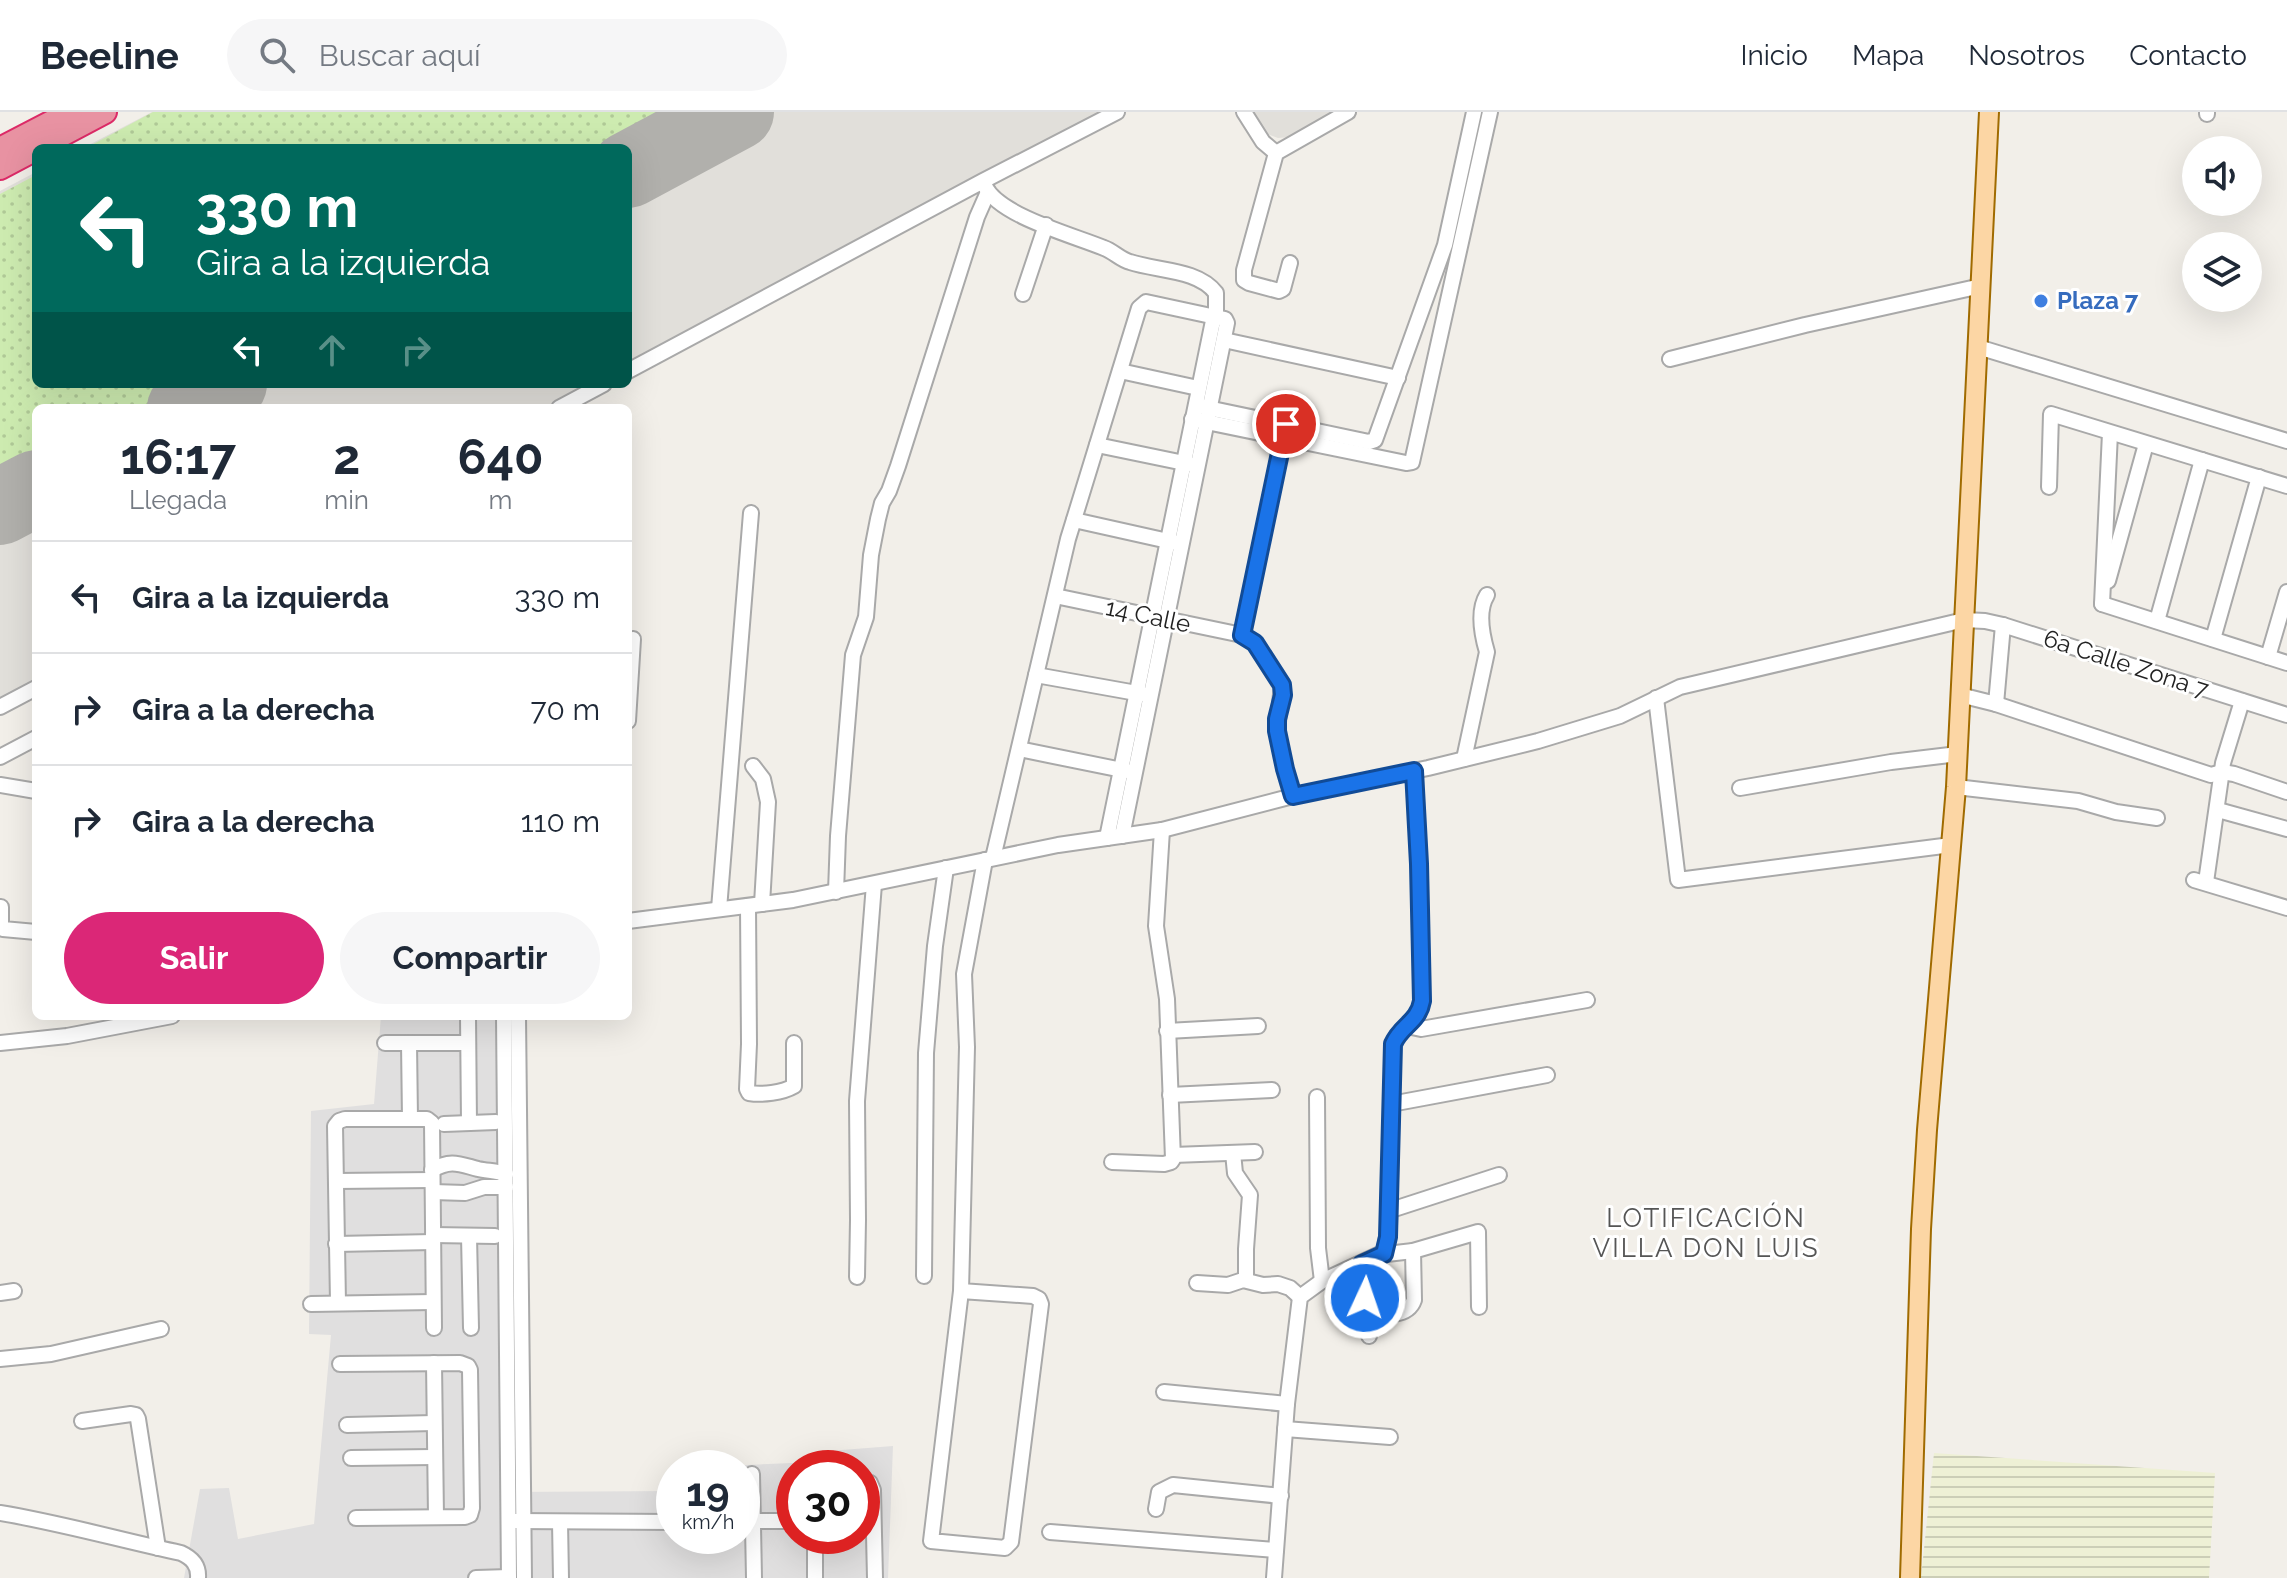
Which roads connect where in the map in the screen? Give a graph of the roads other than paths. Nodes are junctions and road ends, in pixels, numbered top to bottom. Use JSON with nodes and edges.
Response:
{"nodes":[{"id":1,"x":71,"y":112,"type":"edge"},
{"id":2,"x":105,"y":112,"type":"edge"},
{"id":3,"x":1117,"y":112,"type":"edge"},
{"id":4,"x":1244,"y":112,"type":"edge"},
{"id":5,"x":1348,"y":112,"type":"edge"},
{"id":6,"x":1474,"y":112,"type":"edge"},
{"id":7,"x":1490,"y":112,"type":"edge"},
{"id":8,"x":1988,"y":112,"type":"edge"},
{"id":9,"x":45,"y":144,"type":"edge"},
{"id":10,"x":0,"y":149,"type":"edge"},
{"id":11,"x":32,"y":151,"type":"edge"},
{"id":12,"x":1276,"y":153,"type":"junction"},
{"id":13,"x":1471,"y":162,"type":"junction"},
{"id":14,"x":0,"y":168,"type":"edge"},
{"id":15,"x":986,"y":187,"type":"junction"},
{"id":16,"x":1046,"y":225,"type":"junction"},
{"id":17,"x":1452,"y":247,"type":"junction"},
{"id":18,"x":1439,"y":261,"type":"junction"},
{"id":19,"x":1290,"y":263,"type":"dead end"},
{"id":20,"x":1455,"y":266,"type":"junction"},
{"id":21,"x":1981,"y":286,"type":"junction"},
{"id":22,"x":1023,"y":294,"type":"dead end"},
{"id":23,"x":1219,"y":318,"type":"junction"},
{"id":24,"x":1224,"y":340,"type":"junction"},
{"id":25,"x":1978,"y":347,"type":"junction"},
{"id":26,"x":1670,"y":359,"type":"dead end"},
{"id":27,"x":632,"y":369,"type":"edge"},
{"id":28,"x":1120,"y":371,"type":"junction"},
{"id":29,"x":1398,"y":378,"type":"junction"},
{"id":30,"x":596,"y":388,"type":"edge"},
{"id":31,"x":1198,"y":388,"type":"junction"},
{"id":32,"x":566,"y":404,"type":"edge"},
{"id":33,"x":1201,"y":414,"type":"junction"},
{"id":34,"x":1284,"y":431,"type":"junction"},
{"id":35,"x":2110,"y":433,"type":"junction"},
{"id":36,"x":2287,"y":441,"type":"edge"},
{"id":37,"x":2146,"y":444,"type":"junction"},
{"id":38,"x":1097,"y":445,"type":"junction"},
{"id":39,"x":2202,"y":460,"type":"junction"},
{"id":40,"x":1190,"y":464,"type":"junction"},
{"id":41,"x":2259,"y":477,"type":"junction"},
{"id":42,"x":2287,"y":486,"type":"edge"},
{"id":43,"x":2049,"y":487,"type":"dead end"},
{"id":44,"x":751,"y":513,"type":"dead end"},
{"id":45,"x":1074,"y":520,"type":"junction"},
{"id":46,"x":1174,"y":542,"type":"junction"},
{"id":47,"x":2287,"y":592,"type":"edge"},
{"id":48,"x":1487,"y":595,"type":"dead end"},
{"id":49,"x":1055,"y":596,"type":"junction"},
{"id":50,"x":2102,"y":604,"type":"junction"},
{"id":51,"x":1159,"y":618,"type":"junction"},
{"id":52,"x":1964,"y":620,"type":"junction"},
{"id":53,"x":2157,"y":621,"type":"junction"},
{"id":54,"x":2003,"y":625,"type":"junction"},
{"id":55,"x":1242,"y":635,"type":"junction"},
{"id":56,"x":633,"y":639,"type":"dead end"},
{"id":57,"x":2213,"y":639,"type":"junction"},
{"id":58,"x":632,"y":655,"type":"edge"},
{"id":59,"x":2268,"y":657,"type":"junction"},
{"id":60,"x":2287,"y":663,"type":"edge"},
{"id":61,"x":1036,"y":675,"type":"junction"},
{"id":62,"x":32,"y":690,"type":"edge"},
{"id":63,"x":1143,"y":694,"type":"junction"},
{"id":64,"x":1960,"y":695,"type":"junction"},
{"id":65,"x":1656,"y":698,"type":"junction"},
{"id":66,"x":2242,"y":701,"type":"junction"},
{"id":67,"x":1996,"y":704,"type":"junction"},
{"id":68,"x":0,"y":707,"type":"edge"},
{"id":69,"x":2287,"y":715,"type":"edge"},
{"id":70,"x":32,"y":740,"type":"edge"},
{"id":71,"x":1019,"y":749,"type":"junction"},
{"id":72,"x":1958,"y":754,"type":"junction"},
{"id":73,"x":0,"y":757,"type":"edge"},
{"id":74,"x":1464,"y":759,"type":"junction"},
{"id":75,"x":753,"y":766,"type":"dead end"},
{"id":76,"x":1128,"y":771,"type":"junction"},
{"id":77,"x":1414,"y":771,"type":"junction"},
{"id":78,"x":2222,"y":772,"type":"junction"},
{"id":79,"x":0,"y":785,"type":"edge"},
{"id":80,"x":1956,"y":787,"type":"junction"},
{"id":81,"x":1740,"y":788,"type":"dead end"},
{"id":82,"x":32,"y":790,"type":"edge"},
{"id":83,"x":2287,"y":792,"type":"edge"},
{"id":84,"x":1293,"y":796,"type":"junction"},
{"id":85,"x":2218,"y":810,"type":"junction"},
{"id":86,"x":2157,"y":818,"type":"dead end"},
{"id":87,"x":2287,"y":829,"type":"edge"},
{"id":88,"x":1162,"y":830,"type":"junction"},
{"id":89,"x":1114,"y":837,"type":"junction"},
{"id":90,"x":1951,"y":845,"type":"junction"},
{"id":91,"x":989,"y":859,"type":"junction"},
{"id":92,"x":946,"y":868,"type":"junction"},
{"id":93,"x":874,"y":884,"type":"junction"},
{"id":94,"x":836,"y":892,"type":"junction"},
{"id":95,"x":755,"y":905,"type":"junction"},
{"id":96,"x":1,"y":907,"type":"edge"},
{"id":97,"x":2287,"y":908,"type":"edge"},
{"id":98,"x":719,"y":909,"type":"junction"},
{"id":99,"x":632,"y":920,"type":"edge"},
{"id":100,"x":32,"y":932,"type":"edge"},
{"id":101,"x":1587,"y":1000,"type":"dead end"},
{"id":102,"x":151,"y":1020,"type":"edge"},
{"id":103,"x":468,"y":1020,"type":"edge"},
{"id":104,"x":504,"y":1020,"type":"edge"},
{"id":105,"x":518,"y":1020,"type":"edge"},
{"id":106,"x":1258,"y":1026,"type":"dead end"},
{"id":107,"x":1407,"y":1026,"type":"junction"},
{"id":108,"x":1167,"y":1031,"type":"junction"},
{"id":109,"x":0,"y":1043,"type":"edge"},
{"id":110,"x":385,"y":1043,"type":"dead end"},
{"id":111,"x":409,"y":1043,"type":"junction"},
{"id":112,"x":468,"y":1043,"type":"junction"},
{"id":113,"x":794,"y":1043,"type":"dead end"},
{"id":114,"x":1547,"y":1075,"type":"dead end"},
{"id":115,"x":1272,"y":1090,"type":"dead end"},
{"id":116,"x":1170,"y":1095,"type":"junction"},
{"id":117,"x":1317,"y":1097,"type":"dead end"},
{"id":118,"x":1391,"y":1104,"type":"junction"},
{"id":119,"x":410,"y":1119,"type":"junction"},
{"id":120,"x":496,"y":1122,"type":"dead end"},
{"id":121,"x":469,"y":1123,"type":"junction"},
{"id":122,"x":444,"y":1124,"type":"dead end"},
{"id":123,"x":1255,"y":1152,"type":"dead end"},
{"id":124,"x":1233,"y":1153,"type":"junction"},
{"id":125,"x":1173,"y":1155,"type":"junction"},
{"id":126,"x":1112,"y":1162,"type":"dead end"},
{"id":127,"x":1499,"y":1175,"type":"dead end"},
{"id":128,"x":506,"y":1180,"type":"junction"},
{"id":129,"x":336,"y":1181,"type":"junction"},
{"id":130,"x":432,"y":1181,"type":"junction"},
{"id":131,"x":1388,"y":1211,"type":"junction"},
{"id":132,"x":469,"y":1236,"type":"junction"},
{"id":133,"x":495,"y":1236,"type":"dead end"},
{"id":134,"x":433,"y":1239,"type":"junction"},
{"id":135,"x":336,"y":1244,"type":"junction"},
{"id":136,"x":1413,"y":1251,"type":"junction"},
{"id":137,"x":1384,"y":1254,"type":"junction"},
{"id":138,"x":1362,"y":1264,"type":"junction"},
{"id":139,"x":924,"y":1276,"type":"dead end"},
{"id":140,"x":857,"y":1277,"type":"dead end"},
{"id":141,"x":1246,"y":1280,"type":"junction"},
{"id":142,"x":1322,"y":1281,"type":"junction"},
{"id":143,"x":1197,"y":1283,"type":"dead end"},
{"id":144,"x":961,"y":1291,"type":"junction"},
{"id":145,"x":1300,"y":1297,"type":"junction"},
{"id":146,"x":433,"y":1302,"type":"junction"},
{"id":147,"x":338,"y":1303,"type":"junction"},
{"id":148,"x":311,"y":1304,"type":"dead end"},
{"id":149,"x":1479,"y":1307,"type":"dead end"},
{"id":150,"x":1367,"y":1313,"type":"junction"},
{"id":151,"x":434,"y":1328,"type":"dead end"},
{"id":152,"x":471,"y":1328,"type":"dead end"},
{"id":153,"x":161,"y":1329,"type":"dead end"},
{"id":154,"x":1369,"y":1336,"type":"dead end"},
{"id":155,"x":0,"y":1359,"type":"edge"},
{"id":156,"x":434,"y":1363,"type":"junction"},
{"id":157,"x":340,"y":1364,"type":"dead end"},
{"id":158,"x":1164,"y":1392,"type":"dead end"},
{"id":159,"x":1287,"y":1404,"type":"junction"},
{"id":160,"x":82,"y":1421,"type":"dead end"},
{"id":161,"x":434,"y":1423,"type":"junction"},
{"id":162,"x":347,"y":1425,"type":"dead end"},
{"id":163,"x":1285,"y":1429,"type":"junction"},
{"id":164,"x":1390,"y":1437,"type":"dead end"},
{"id":165,"x":434,"y":1457,"type":"junction"},
{"id":166,"x":351,"y":1458,"type":"dead end"},
{"id":167,"x":1281,"y":1496,"type":"junction"},
{"id":168,"x":1156,"y":1509,"type":"dead end"},
{"id":169,"x":0,"y":1513,"type":"edge"},
{"id":170,"x":436,"y":1517,"type":"junction"},
{"id":171,"x":356,"y":1518,"type":"dead end"},
{"id":172,"x":516,"y":1521,"type":"junction"},
{"id":173,"x":560,"y":1522,"type":"junction"},
{"id":174,"x":656,"y":1522,"type":"edge"},
{"id":175,"x":1050,"y":1532,"type":"dead end"},
{"id":176,"x":158,"y":1548,"type":"junction"},
{"id":177,"x":1276,"y":1550,"type":"junction"},
{"id":178,"x":751,"y":1554,"type":"edge"},
{"id":179,"x":815,"y":1554,"type":"edge"},
{"id":180,"x":874,"y":1554,"type":"edge"},
{"id":181,"x":198,"y":1578,"type":"edge"},
{"id":182,"x":476,"y":1578,"type":"edge"},
{"id":183,"x":509,"y":1578,"type":"edge"},
{"id":184,"x":524,"y":1578,"type":"edge"},
{"id":185,"x":561,"y":1578,"type":"edge"},
{"id":186,"x":754,"y":1578,"type":"edge"},
{"id":187,"x":815,"y":1578,"type":"edge"},
{"id":188,"x":875,"y":1578,"type":"edge"},
{"id":189,"x":1274,"y":1578,"type":"edge"},
{"id":190,"x":1910,"y":1578,"type":"edge"}],
"edges":[{"from":1,"to":10,"type":"highway"},
{"from":2,"to":9,"type":"highway"},
{"from":3,"to":15,"type":"street"},
{"from":4,"to":12,"type":"street"},
{"from":5,"to":12,"type":"street"},
{"from":6,"to":13,"type":"street"},
{"from":7,"to":13,"type":"street"},
{"from":8,"to":21,"type":"main road"},
{"from":11,"to":14,"type":"highway"},
{"from":12,"to":19,"type":"street"},
{"from":13,"to":17,"type":"street"},
{"from":15,"to":16,"type":"street"},
{"from":15,"to":27,"type":"street"},
{"from":15,"to":94,"type":"street"},
{"from":16,"to":22,"type":"street"},
{"from":16,"to":23,"type":"street"},
{"from":17,"to":18,"type":"street"},
{"from":17,"to":20,"type":"street"},
{"from":18,"to":20,"type":"street"},
{"from":18,"to":29,"type":"street"},
{"from":20,"to":34,"type":"street"},
{"from":21,"to":25,"type":"main road"},
{"from":21,"to":26,"type":"street"},
{"from":23,"to":24,"type":"street"},
{"from":23,"to":28,"type":"street"},
{"from":23,"to":31,"type":"street"},
{"from":24,"to":29,"type":"street"},
{"from":24,"to":33,"type":"street"},
{"from":25,"to":36,"type":"street"},
{"from":25,"to":52,"type":"main road"},
{"from":28,"to":31,"type":"street"},
{"from":28,"to":38,"type":"street"},
{"from":29,"to":34,"type":"street"},
{"from":30,"to":32,"type":"street"},
{"from":31,"to":33,"type":"street"},
{"from":33,"to":34,"type":"street"},
{"from":33,"to":40,"type":"street"},
{"from":34,"to":55,"type":"street"},
{"from":35,"to":37,"type":"street"},
{"from":35,"to":43,"type":"street"},
{"from":35,"to":50,"type":"street"},
{"from":37,"to":39,"type":"street"},
{"from":37,"to":50,"type":"street"},
{"from":38,"to":40,"type":"street"},
{"from":38,"to":45,"type":"street"},
{"from":39,"to":41,"type":"street"},
{"from":39,"to":53,"type":"street"},
{"from":40,"to":46,"type":"street"},
{"from":41,"to":42,"type":"street"},
{"from":41,"to":57,"type":"street"},
{"from":44,"to":98,"type":"street"},
{"from":45,"to":46,"type":"street"},
{"from":45,"to":49,"type":"street"},
{"from":46,"to":51,"type":"street"},
{"from":47,"to":59,"type":"street"},
{"from":48,"to":74,"type":"street"},
{"from":49,"to":51,"type":"street","name":"14 Calle"},
{"from":49,"to":61,"type":"street"},
{"from":50,"to":53,"type":"street"},
{"from":51,"to":55,"type":"street","name":"14 Calle"},
{"from":51,"to":63,"type":"street"},
{"from":52,"to":54,"type":"street","name":"6a Calle Zona 7"},
{"from":52,"to":64,"type":"main road"},
{"from":52,"to":65,"type":"street"},
{"from":53,"to":57,"type":"street"},
{"from":54,"to":66,"type":"street","name":"6a Calle Zona 7"},
{"from":54,"to":67,"type":"street"},
{"from":55,"to":84,"type":"street"},
{"from":56,"to":58,"type":"street"},
{"from":57,"to":59,"type":"street"},
{"from":59,"to":60,"type":"street"},
{"from":61,"to":63,"type":"street"},
{"from":61,"to":71,"type":"street"},
{"from":62,"to":68,"type":"street"},
{"from":63,"to":76,"type":"street"},
{"from":64,"to":67,"type":"street"},
{"from":64,"to":72,"type":"main road"},
{"from":65,"to":74,"type":"street"},
{"from":65,"to":90,"type":"street"},
{"from":66,"to":69,"type":"street","name":"6a Calle Zona 7"},
{"from":66,"to":78,"type":"street"},
{"from":67,"to":78,"type":"street"},
{"from":70,"to":73,"type":"street"},
{"from":71,"to":76,"type":"street"},
{"from":71,"to":91,"type":"street"},
{"from":72,"to":80,"type":"main road"},
{"from":72,"to":81,"type":"street"},
{"from":74,"to":77,"type":"street"},
{"from":75,"to":95,"type":"street"},
{"from":76,"to":89,"type":"street"},
{"from":77,"to":84,"type":"street"},
{"from":77,"to":107,"type":"street"},
{"from":78,"to":83,"type":"street"},
{"from":78,"to":85,"type":"street"},
{"from":79,"to":82,"type":"street"},
{"from":80,"to":86,"type":"street"},
{"from":80,"to":90,"type":"main road"},
{"from":84,"to":88,"type":"street"},
{"from":85,"to":87,"type":"street"},
{"from":85,"to":97,"type":"street"},
{"from":88,"to":89,"type":"street"},
{"from":88,"to":108,"type":"street"},
{"from":89,"to":91,"type":"street"},
{"from":90,"to":190,"type":"main road"},
{"from":91,"to":92,"type":"street"},
{"from":91,"to":144,"type":"street"},
{"from":92,"to":93,"type":"street"},
{"from":92,"to":139,"type":"street"},
{"from":93,"to":94,"type":"street"},
{"from":93,"to":140,"type":"street"},
{"from":94,"to":95,"type":"street"},
{"from":95,"to":98,"type":"street"},
{"from":95,"to":113,"type":"street"},
{"from":96,"to":100,"type":"street"},
{"from":98,"to":99,"type":"street"},
{"from":101,"to":107,"type":"street"},
{"from":102,"to":109,"type":"street"},
{"from":103,"to":112,"type":"street"},
{"from":104,"to":128,"type":"street"},
{"from":105,"to":172,"type":"street"},
{"from":106,"to":108,"type":"street"},
{"from":107,"to":118,"type":"street"},
{"from":108,"to":116,"type":"street"},
{"from":110,"to":111,"type":"street"},
{"from":111,"to":112,"type":"street"},
{"from":111,"to":119,"type":"street"},
{"from":112,"to":121,"type":"street"},
{"from":114,"to":118,"type":"street"},
{"from":115,"to":116,"type":"street"},
{"from":116,"to":125,"type":"street"},
{"from":117,"to":142,"type":"street"},
{"from":118,"to":131,"type":"street"},
{"from":119,"to":129,"type":"street"},
{"from":119,"to":130,"type":"street"},
{"from":120,"to":121,"type":"street"},
{"from":121,"to":122,"type":"street"},
{"from":123,"to":124,"type":"street"},
{"from":124,"to":125,"type":"street"},
{"from":124,"to":141,"type":"street"},
{"from":125,"to":126,"type":"street"},
{"from":127,"to":131,"type":"street"},
{"from":128,"to":130,"type":"street"},
{"from":128,"to":130,"type":"street"},
{"from":128,"to":172,"type":"street"},
{"from":129,"to":130,"type":"street"},
{"from":129,"to":135,"type":"street"},
{"from":130,"to":134,"type":"street"},
{"from":131,"to":137,"type":"street"},
{"from":132,"to":133,"type":"street"},
{"from":132,"to":134,"type":"street"},
{"from":132,"to":152,"type":"street"},
{"from":134,"to":135,"type":"street"},
{"from":134,"to":146,"type":"street"},
{"from":135,"to":147,"type":"street"},
{"from":136,"to":137,"type":"street"},
{"from":136,"to":149,"type":"street"},
{"from":136,"to":150,"type":"street"},
{"from":137,"to":138,"type":"street"},
{"from":138,"to":142,"type":"street"},
{"from":138,"to":150,"type":"street"},
{"from":141,"to":143,"type":"street"},
{"from":141,"to":145,"type":"street"},
{"from":142,"to":145,"type":"street"},
{"from":144,"to":144,"type":"street"},
{"from":145,"to":159,"type":"street"},
{"from":146,"to":147,"type":"street"},
{"from":146,"to":151,"type":"street"},
{"from":147,"to":148,"type":"street"},
{"from":150,"to":154,"type":"street"},
{"from":153,"to":155,"type":"street"},
{"from":156,"to":157,"type":"street"},
{"from":156,"to":161,"type":"street"},
{"from":156,"to":170,"type":"street"},
{"from":158,"to":159,"type":"street"},
{"from":159,"to":163,"type":"street"},
{"from":160,"to":176,"type":"street"},
{"from":161,"to":162,"type":"street"},
{"from":161,"to":165,"type":"street"},
{"from":163,"to":164,"type":"street"},
{"from":163,"to":167,"type":"street"},
{"from":165,"to":166,"type":"street"},
{"from":165,"to":170,"type":"street"},
{"from":167,"to":168,"type":"street"},
{"from":167,"to":177,"type":"street"},
{"from":169,"to":176,"type":"street"},
{"from":170,"to":171,"type":"street"},
{"from":172,"to":173,"type":"street"},
{"from":172,"to":183,"type":"street"},
{"from":172,"to":184,"type":"street"},
{"from":173,"to":174,"type":"street"},
{"from":173,"to":185,"type":"street"},
{"from":175,"to":177,"type":"street"},
{"from":176,"to":181,"type":"street"},
{"from":177,"to":189,"type":"street"},
{"from":178,"to":186,"type":"street"},
{"from":179,"to":187,"type":"street"},
{"from":180,"to":188,"type":"street"},
{"from":182,"to":183,"type":"street"}]}
